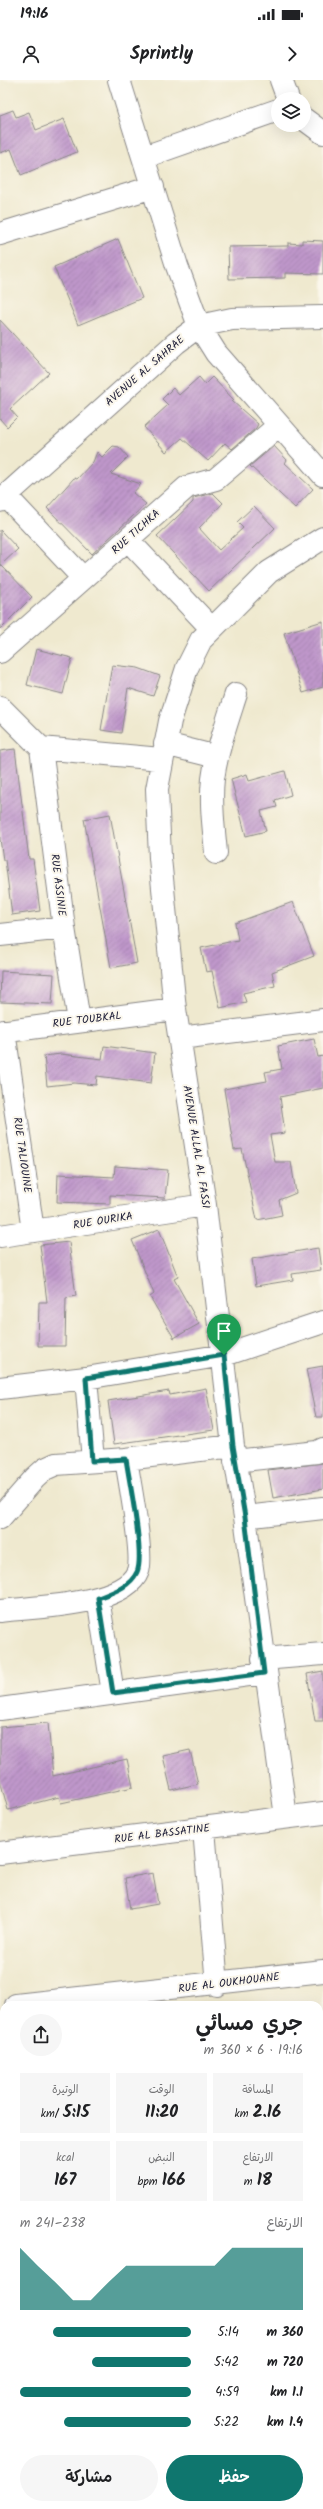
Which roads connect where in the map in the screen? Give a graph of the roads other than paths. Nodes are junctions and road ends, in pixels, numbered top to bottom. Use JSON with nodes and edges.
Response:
{"nodes":[{"id":1,"x":120,"y":80,"type":"edge"},
{"id":2,"x":281,"y":80,"type":"edge"},
{"id":3,"x":285,"y":92,"type":"edge"},
{"id":4,"x":271,"y":112,"type":"edge"},
{"id":5,"x":311,"y":124,"type":"edge"},
{"id":6,"x":323,"y":132,"type":"edge"},
{"id":7,"x":144,"y":157,"type":"junction"},
{"id":8,"x":153,"y":187,"type":"junction"},
{"id":9,"x":0,"y":234,"type":"edge"},
{"id":10,"x":323,"y":317,"type":"edge"},
{"id":11,"x":199,"y":326,"type":"junction"},
{"id":12,"x":279,"y":425,"type":"junction"},
{"id":13,"x":323,"y":475,"type":"edge"},
{"id":14,"x":3,"y":498,"type":"edge"},
{"id":15,"x":323,"y":538,"type":"edge"},
{"id":16,"x":128,"y":540,"type":"junction"},
{"id":17,"x":83,"y":578,"type":"junction"},
{"id":18,"x":212,"y":628,"type":"junction"},
{"id":19,"x":0,"y":652,"type":"edge"},
{"id":20,"x":236,"y":694,"type":"dead end"},
{"id":21,"x":0,"y":707,"type":"edge"},
{"id":22,"x":41,"y":748,"type":"junction"},
{"id":23,"x":163,"y":751,"type":"junction"},
{"id":24,"x":217,"y":756,"type":"junction"},
{"id":25,"x":216,"y":853,"type":"dead end"},
{"id":26,"x":64,"y":928,"type":"junction"},
{"id":27,"x":0,"y":935,"type":"edge"},
{"id":28,"x":175,"y":1009,"type":"junction"},
{"id":29,"x":323,"y":1020,"type":"edge"},
{"id":30,"x":79,"y":1021,"type":"junction"},
{"id":31,"x":2,"y":1031,"type":"edge"},
{"id":32,"x":180,"y":1038,"type":"junction"},
{"id":33,"x":205,"y":1205,"type":"junction"},
{"id":34,"x":33,"y":1232,"type":"junction"},
{"id":35,"x":0,"y":1236,"type":"edge"},
{"id":36,"x":323,"y":1322,"type":"edge"},
{"id":37,"x":224,"y":1355,"type":"junction"},
{"id":38,"x":86,"y":1378,"type":"junction"},
{"id":39,"x":0,"y":1388,"type":"edge"},
{"id":40,"x":323,"y":1449,"type":"edge"},
{"id":41,"x":234,"y":1454,"type":"junction"},
{"id":42,"x":126,"y":1459,"type":"junction"},
{"id":43,"x":92,"y":1461,"type":"junction"},
{"id":44,"x":323,"y":1508,"type":"edge"},
{"id":45,"x":245,"y":1517,"type":"junction"},
{"id":46,"x":0,"y":1518,"type":"edge"},
{"id":47,"x":98,"y":1598,"type":"junction"},
{"id":48,"x":0,"y":1611,"type":"edge"},
{"id":49,"x":323,"y":1654,"type":"edge"},
{"id":50,"x":264,"y":1666,"type":"junction"},
{"id":51,"x":113,"y":1693,"type":"junction"},
{"id":52,"x":0,"y":1709,"type":"edge"},
{"id":53,"x":323,"y":1814,"type":"edge"},
{"id":54,"x":286,"y":1817,"type":"junction"},
{"id":55,"x":204,"y":1829,"type":"junction"},
{"id":56,"x":0,"y":1853,"type":"edge"},
{"id":57,"x":323,"y":1971,"type":"edge"},
{"id":58,"x":217,"y":1985,"type":"junction"},
{"id":59,"x":56,"y":2001,"type":"edge"}],
"edges":[{"from":1,"to":7,"type":"street"},
{"from":2,"to":3,"type":"street"},
{"from":4,"to":7,"type":"street"},
{"from":5,"to":6,"type":"street"},
{"from":7,"to":8,"type":"street"},
{"from":8,"to":9,"type":"street"},
{"from":8,"to":11,"type":"street"},
{"from":10,"to":11,"type":"street","name":"AVENUE AL SAHRAE"},
{"from":11,"to":12,"type":"street"},
{"from":11,"to":14,"type":"street","name":"AVENUE AL SAHRAE"},
{"from":12,"to":13,"type":"street"},
{"from":12,"to":16,"type":"street","name":"RUE TICHKA"},
{"from":14,"to":17,"type":"street"},
{"from":15,"to":18,"type":"street","name":"AVENUE ALLAL AL FASSI"},
{"from":16,"to":17,"type":"street","name":"RUE TICHKA"},
{"from":16,"to":18,"type":"street"},
{"from":17,"to":19,"type":"street","name":"RUE TICHKA"},
{"from":18,"to":23,"type":"street","name":"AVENUE ALLAL AL FASSI"},
{"from":20,"to":24,"type":"street"},
{"from":21,"to":22,"type":"street"},
{"from":22,"to":23,"type":"street"},
{"from":22,"to":26,"type":"street","name":"RUE ASSINIE"},
{"from":23,"to":24,"type":"street"},
{"from":23,"to":28,"type":"street","name":"AVENUE ALLAL AL FASSI"},
{"from":24,"to":25,"type":"street"},
{"from":26,"to":27,"type":"street"},
{"from":26,"to":30,"type":"street","name":"RUE ASSINIE"},
{"from":28,"to":30,"type":"street","name":"RUE TOUBKAL"},
{"from":28,"to":32,"type":"street","name":"AVENUE ALLAL AL FASSI"},
{"from":29,"to":32,"type":"street"},
{"from":30,"to":31,"type":"street","name":"RUE TOUBKAL"},
{"from":31,"to":34,"type":"street","name":"RUE TALIOUINE"},
{"from":32,"to":33,"type":"street","name":"AVENUE ALLAL AL FASSI"},
{"from":33,"to":34,"type":"street","name":"RUE OURIKA"},
{"from":33,"to":37,"type":"street","name":"AVENUE ALLAL AL FASSI"},
{"from":34,"to":35,"type":"street","name":"RUE OURIKA"},
{"from":36,"to":37,"type":"street"},
{"from":37,"to":38,"type":"street"},
{"from":37,"to":41,"type":"street","name":"AVENUE ALLAL AL FASSI"},
{"from":38,"to":39,"type":"street"},
{"from":38,"to":43,"type":"street"},
{"from":40,"to":41,"type":"street"},
{"from":41,"to":42,"type":"street"},
{"from":41,"to":45,"type":"street","name":"AVENUE ALLAL AL FASSI"},
{"from":42,"to":43,"type":"street"},
{"from":42,"to":47,"type":"street"},
{"from":43,"to":46,"type":"street"},
{"from":44,"to":45,"type":"street"},
{"from":45,"to":50,"type":"street","name":"AVENUE ALLAL AL FASSI"},
{"from":47,"to":48,"type":"street"},
{"from":47,"to":51,"type":"street"},
{"from":49,"to":50,"type":"street"},
{"from":50,"to":51,"type":"street"},
{"from":50,"to":54,"type":"street","name":"AVENUE ALLAL AL FASSI"},
{"from":51,"to":52,"type":"street"},
{"from":53,"to":54,"type":"street","name":"RUE AL BASSATINE"},
{"from":54,"to":55,"type":"street","name":"RUE AL BASSATINE"},
{"from":55,"to":56,"type":"street","name":"RUE AL BASSATINE"},
{"from":55,"to":58,"type":"street"},
{"from":57,"to":58,"type":"street","name":"RUE AL OUKHOUANE"},
{"from":58,"to":59,"type":"street","name":"RUE AL OUKHOUANE"}]}
